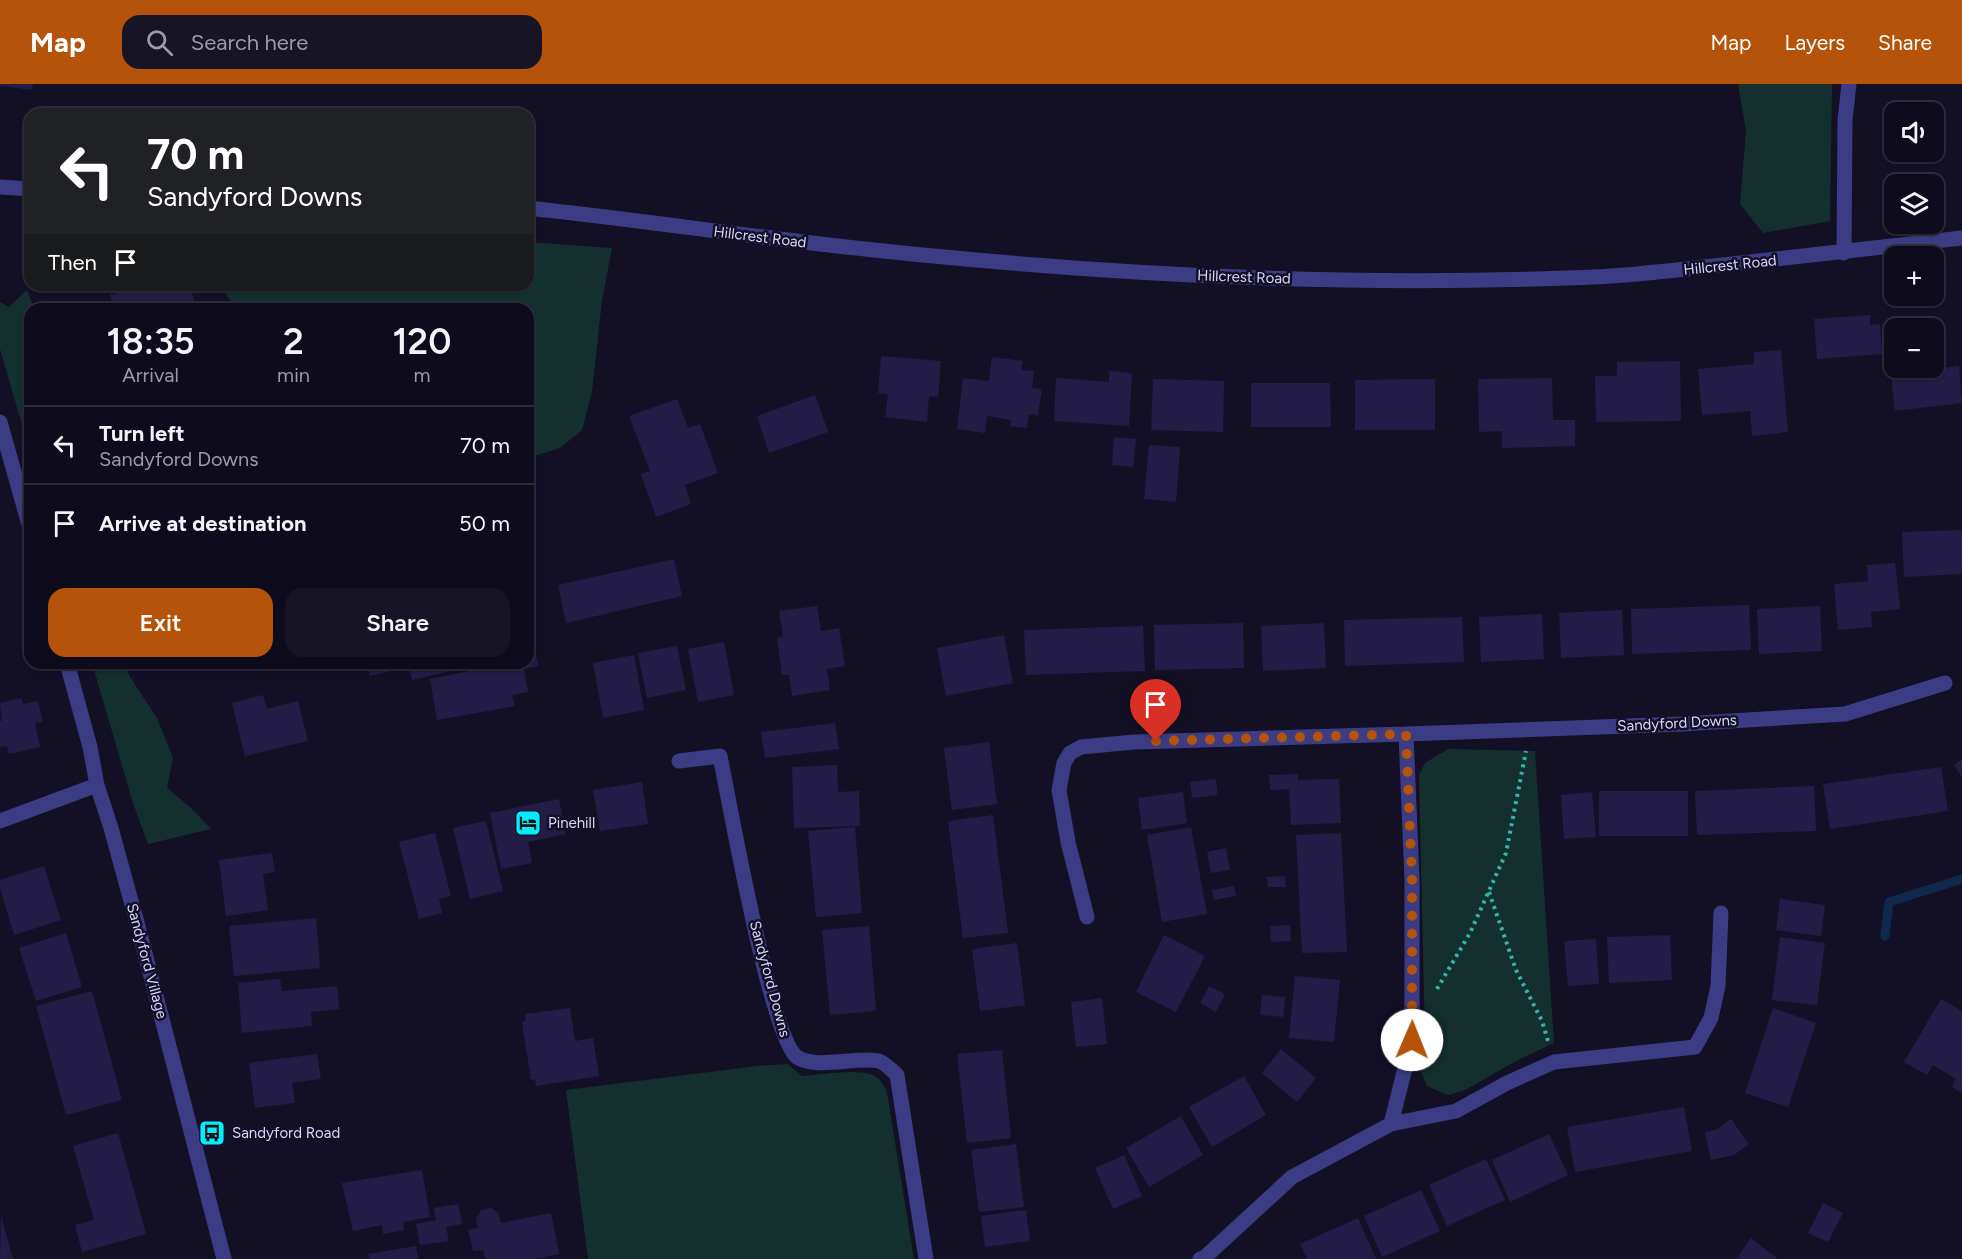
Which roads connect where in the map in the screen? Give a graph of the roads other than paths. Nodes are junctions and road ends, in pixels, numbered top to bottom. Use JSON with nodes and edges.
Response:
{"nodes":[{"id":1,"x":1849,"y":84,"type":"edge"},
{"id":2,"x":0,"y":187,"type":"edge"},
{"id":3,"x":24,"y":189,"type":"edge"},
{"id":4,"x":534,"y":209,"type":"edge"},
{"id":5,"x":1962,"y":238,"type":"edge"},
{"id":6,"x":1844,"y":253,"type":"junction"},
{"id":7,"x":0,"y":422,"type":"edge"},
{"id":8,"x":24,"y":507,"type":"edge"},
{"id":9,"x":69,"y":669,"type":"edge"},
{"id":10,"x":1945,"y":683,"type":"dead end"},
{"id":11,"x":1406,"y":734,"type":"junction"},
{"id":12,"x":680,"y":761,"type":"dead end"},
{"id":13,"x":97,"y":786,"type":"junction"},
{"id":14,"x":0,"y":821,"type":"edge"},
{"id":15,"x":1721,"y":913,"type":"dead end"},
{"id":16,"x":1087,"y":917,"type":"dead end"},
{"id":17,"x":1391,"y":1124,"type":"junction"},
{"id":18,"x":224,"y":1259,"type":"edge"},
{"id":19,"x":926,"y":1259,"type":"edge"},
{"id":20,"x":1203,"y":1259,"type":"edge"}],
"edges":[{"from":1,"to":6,"type":"street"},
{"from":2,"to":3,"type":"street"},
{"from":4,"to":6,"type":"street","name":"Hillcrest Road"},
{"from":5,"to":6,"type":"street","name":"Hillcrest Road"},
{"from":7,"to":8,"type":"street"},
{"from":9,"to":13,"type":"street","name":"Sandyford Village"},
{"from":10,"to":11,"type":"street","name":"Sandyford Downs"},
{"from":11,"to":16,"type":"street","name":"Sandyford Downs"},
{"from":11,"to":17,"type":"street"},
{"from":12,"to":19,"type":"street","name":"Sandyford Downs"},
{"from":13,"to":14,"type":"street"},
{"from":13,"to":18,"type":"street","name":"Sandyford Village"},
{"from":15,"to":17,"type":"street"},
{"from":17,"to":20,"type":"street"}]}
